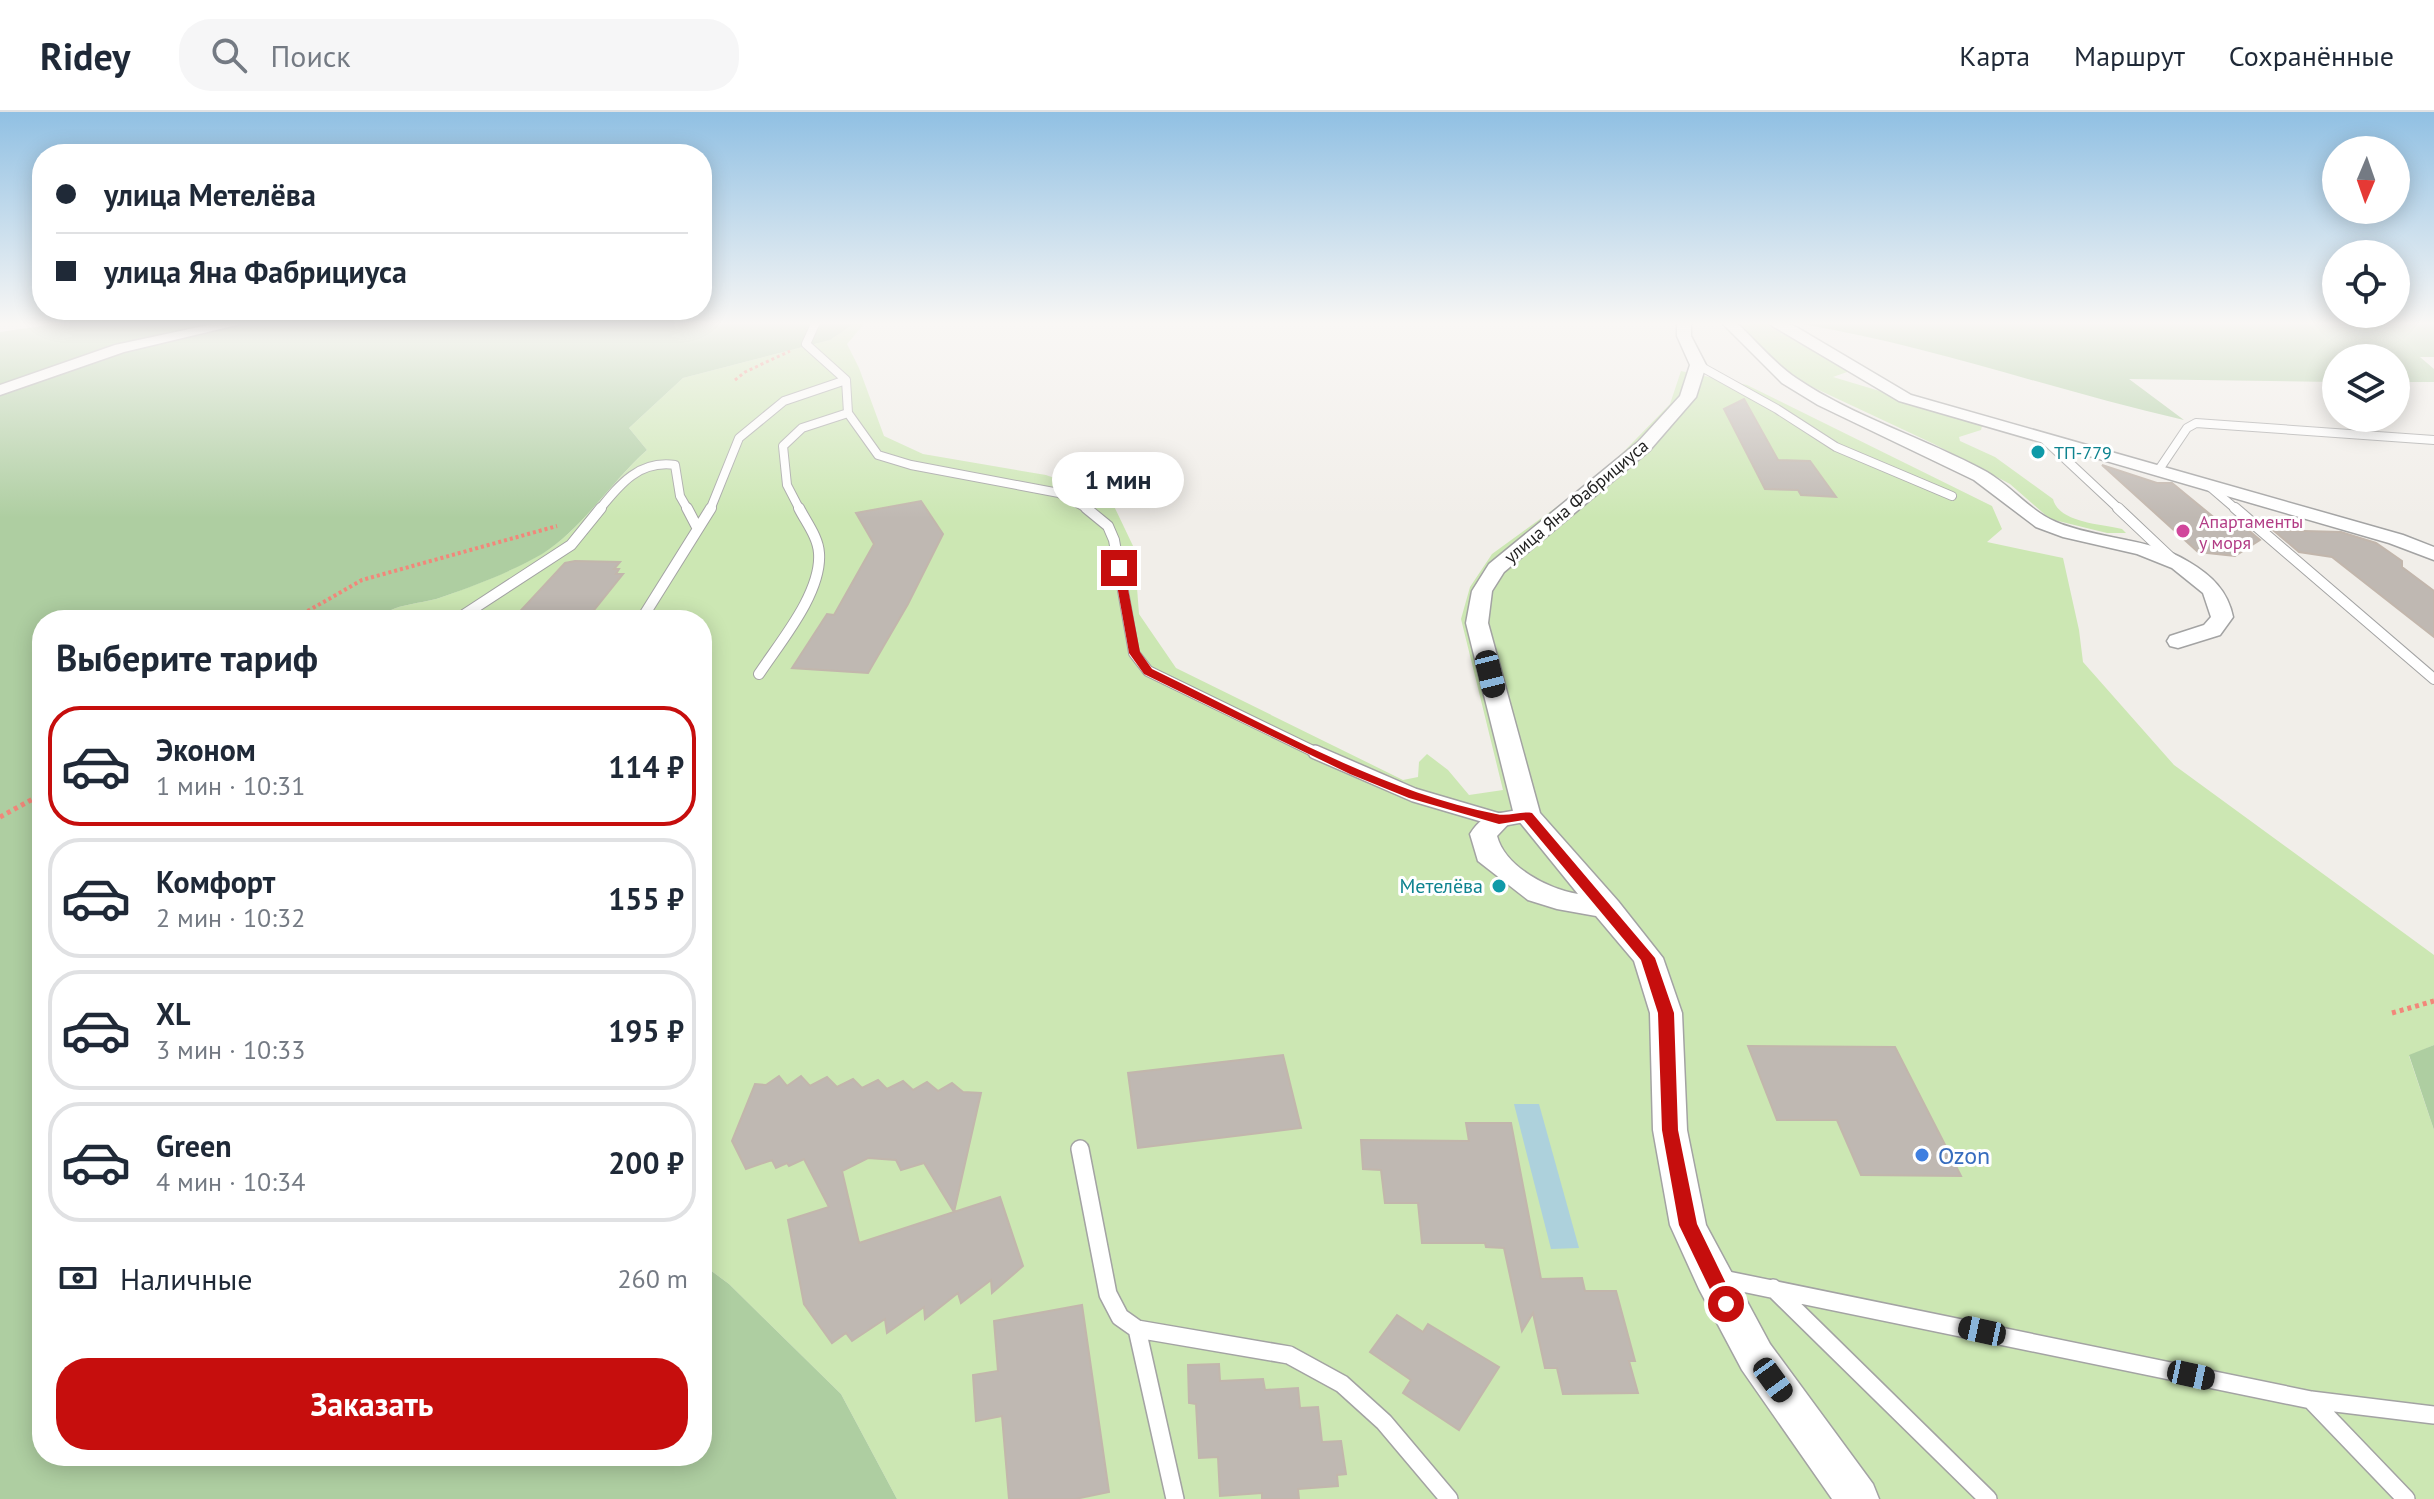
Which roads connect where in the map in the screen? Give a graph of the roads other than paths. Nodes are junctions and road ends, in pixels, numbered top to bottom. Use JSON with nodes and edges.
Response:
{"nodes":[{"id":1,"x":820,"y":389,"type":"edge"},
{"id":2,"x":847,"y":389,"type":"edge"},
{"id":3,"x":1691,"y":389,"type":"edge"},
{"id":4,"x":1741,"y":389,"type":"edge"},
{"id":5,"x":1802,"y":389,"type":"edge"},
{"id":6,"x":1886,"y":389,"type":"edge"},
{"id":7,"x":848,"y":413,"type":"junction"},
{"id":8,"x":2044,"y":439,"type":"junction"},
{"id":9,"x":2434,"y":440,"type":"edge"},
{"id":10,"x":2158,"y":471,"type":"junction"},
{"id":11,"x":2209,"y":486,"type":"junction"},
{"id":12,"x":1952,"y":496,"type":"dead end"},
{"id":13,"x":698,"y":529,"type":"junction"},
{"id":14,"x":2434,"y":554,"type":"edge"},
{"id":15,"x":2173,"y":560,"type":"junction"},
{"id":16,"x":471,"y":610,"type":"edge"},
{"id":17,"x":647,"y":610,"type":"edge"},
{"id":18,"x":2178,"y":641,"type":"dead end"},
{"id":19,"x":759,"y":674,"type":"dead end"},
{"id":20,"x":2434,"y":679,"type":"edge"},
{"id":21,"x":1513,"y":818,"type":"junction"},
{"id":22,"x":1608,"y":908,"type":"junction"},
{"id":23,"x":1080,"y":1149,"type":"dead end"},
{"id":24,"x":1712,"y":1277,"type":"junction"},
{"id":25,"x":1773,"y":1288,"type":"junction"},
{"id":26,"x":1137,"y":1329,"type":"junction"},
{"id":27,"x":2311,"y":1400,"type":"junction"},
{"id":28,"x":2434,"y":1415,"type":"edge"},
{"id":29,"x":1175,"y":1499,"type":"edge"},
{"id":30,"x":1449,"y":1499,"type":"edge"},
{"id":31,"x":1858,"y":1499,"type":"edge"},
{"id":32,"x":1988,"y":1499,"type":"edge"},
{"id":33,"x":2406,"y":1499,"type":"edge"}],
"edges":[{"from":1,"to":13,"type":"lane"},
{"from":2,"to":7,"type":"lane"},
{"from":3,"to":21,"type":"street","name":"улица Яна Фабрициуса"},
{"from":4,"to":12,"type":"lane"},
{"from":5,"to":15,"type":"street"},
{"from":6,"to":8,"type":"street"},
{"from":7,"to":19,"type":"lane"},
{"from":7,"to":21,"type":"lane"},
{"from":8,"to":10,"type":"street"},
{"from":8,"to":15,"type":"lane"},
{"from":9,"to":10,"type":"lane"},
{"from":10,"to":11,"type":"street"},
{"from":11,"to":14,"type":"street"},
{"from":11,"to":20,"type":"lane"},
{"from":13,"to":16,"type":"lane"},
{"from":13,"to":17,"type":"lane"},
{"from":15,"to":18,"type":"street"},
{"from":21,"to":22,"type":"street"},
{"from":21,"to":22,"type":"street"},
{"from":22,"to":24,"type":"street"},
{"from":23,"to":26,"type":"lane"},
{"from":24,"to":25,"type":"lane"},
{"from":24,"to":31,"type":"street"},
{"from":25,"to":27,"type":"lane"},
{"from":25,"to":32,"type":"lane"},
{"from":26,"to":29,"type":"lane"},
{"from":26,"to":30,"type":"lane"},
{"from":27,"to":28,"type":"lane"},
{"from":27,"to":33,"type":"lane"}]}
